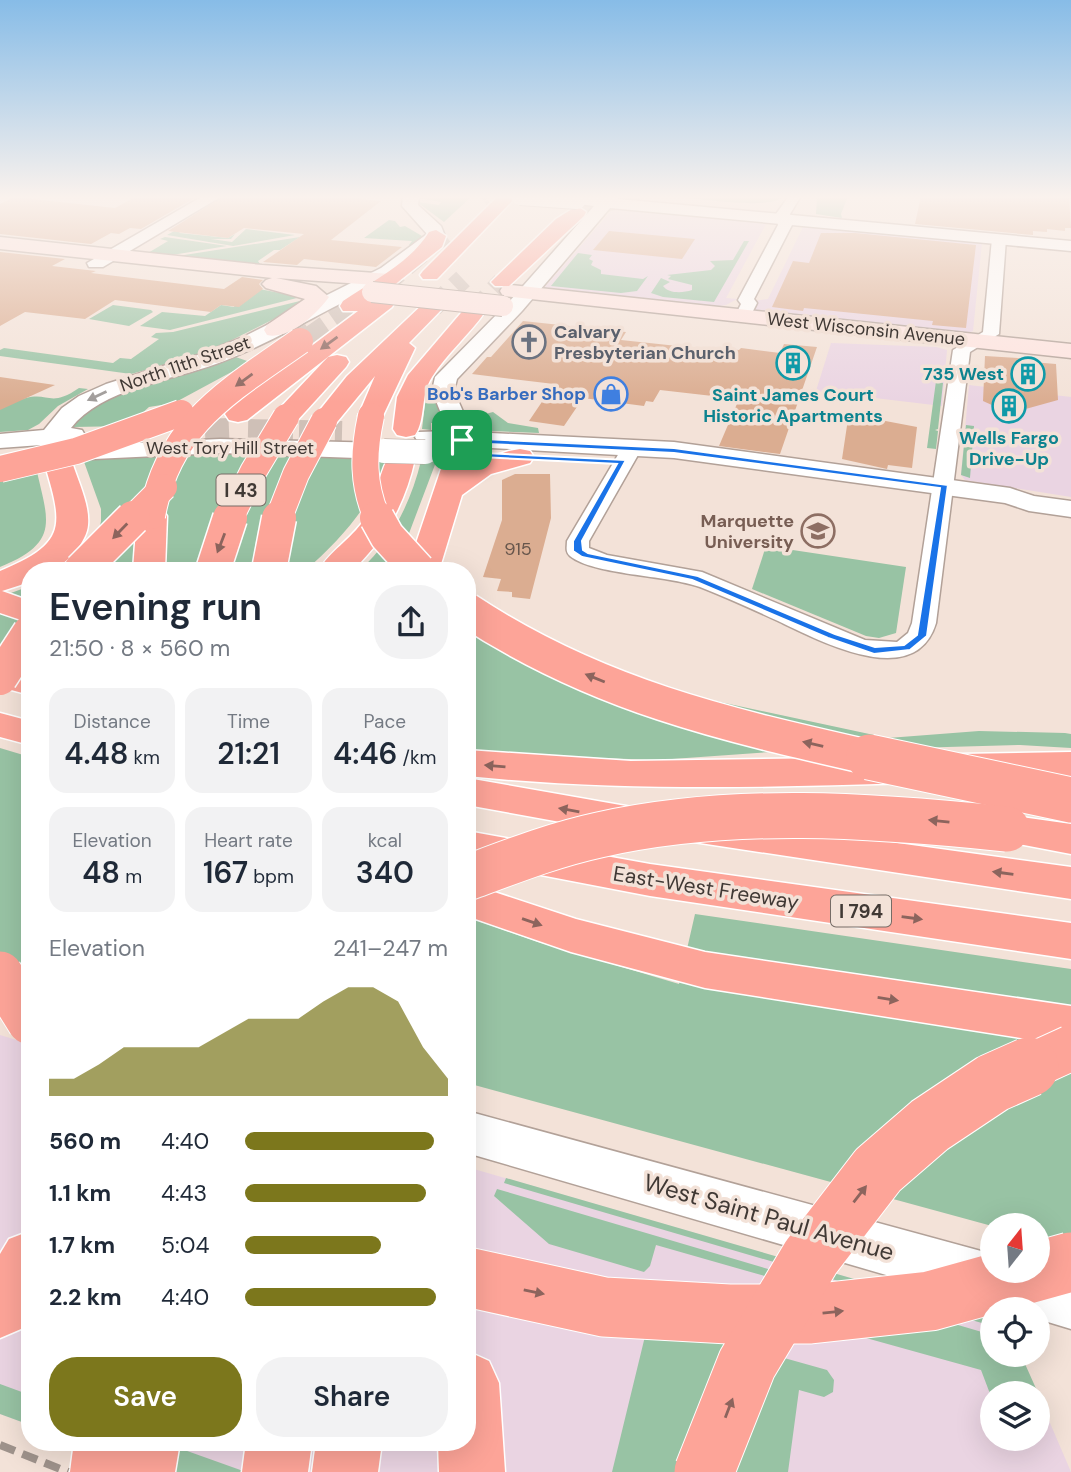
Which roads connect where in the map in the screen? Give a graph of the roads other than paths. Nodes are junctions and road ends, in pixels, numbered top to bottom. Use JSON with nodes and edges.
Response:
{"nodes":[{"id":1,"x":144,"y":265,"type":"edge"},
{"id":2,"x":173,"y":265,"type":"edge"},
{"id":3,"x":410,"y":265,"type":"edge"},
{"id":4,"x":431,"y":265,"type":"tunnel mouth"},
{"id":5,"x":523,"y":265,"type":"edge"},
{"id":6,"x":532,"y":265,"type":"edge"},
{"id":7,"x":541,"y":265,"type":"edge"},
{"id":8,"x":766,"y":265,"type":"edge"},
{"id":9,"x":997,"y":265,"type":"edge"},
{"id":10,"x":219,"y":275,"type":"junction"},
{"id":11,"x":426,"y":275,"type":"tunnel mouth"},
{"id":12,"x":379,"y":291,"type":"junction"},
{"id":13,"x":511,"y":293,"type":"junction"},
{"id":14,"x":745,"y":308,"type":"junction"},
{"id":15,"x":474,"y":312,"type":"tunnel mouth"},
{"id":16,"x":692,"y":319,"type":"junction"},
{"id":17,"x":275,"y":330,"type":"junction"},
{"id":18,"x":979,"y":341,"type":"junction"},
{"id":19,"x":1071,"y":351,"type":"edge"},
{"id":20,"x":167,"y":426,"type":"tunnel mouth"},
{"id":21,"x":102,"y":434,"type":"dead end"},
{"id":22,"x":363,"y":434,"type":"junction"},
{"id":23,"x":0,"y":441,"type":"edge"},
{"id":24,"x":461,"y":447,"type":"junction"},
{"id":25,"x":55,"y":449,"type":"junction"},
{"id":26,"x":627,"y":455,"type":"junction"},
{"id":27,"x":0,"y":457,"type":"edge"},
{"id":28,"x":520,"y":457,"type":"junction"},
{"id":29,"x":0,"y":469,"type":"edge"},
{"id":30,"x":448,"y":492,"type":"junction"},
{"id":31,"x":944,"y":492,"type":"junction"},
{"id":32,"x":1071,"y":509,"type":"edge"},
{"id":33,"x":41,"y":562,"type":"edge"},
{"id":34,"x":89,"y":562,"type":"edge"},
{"id":35,"x":150,"y":562,"type":"edge"},
{"id":36,"x":215,"y":562,"type":"edge"},
{"id":37,"x":270,"y":562,"type":"edge"},
{"id":38,"x":343,"y":562,"type":"edge"},
{"id":39,"x":412,"y":562,"type":"edge"},
{"id":40,"x":423,"y":562,"type":"edge"},
{"id":41,"x":21,"y":573,"type":"edge"},
{"id":42,"x":0,"y":582,"type":"edge"},
{"id":43,"x":0,"y":601,"type":"edge"},
{"id":44,"x":21,"y":609,"type":"edge"},
{"id":45,"x":476,"y":615,"type":"edge"},
{"id":46,"x":21,"y":646,"type":"edge"},
{"id":47,"x":0,"y":670,"type":"edge"},
{"id":48,"x":21,"y":674,"type":"edge"},
{"id":49,"x":0,"y":677,"type":"edge"},
{"id":50,"x":21,"y":682,"type":"edge"},
{"id":51,"x":476,"y":764,"type":"edge"},
{"id":52,"x":1071,"y":765,"type":"edge"},
{"id":53,"x":476,"y":793,"type":"edge"},
{"id":54,"x":1071,"y":800,"type":"edge"},
{"id":55,"x":1071,"y":839,"type":"edge"},
{"id":56,"x":476,"y":848,"type":"edge"},
{"id":57,"x":476,"y":875,"type":"edge"},
{"id":58,"x":1071,"y":883,"type":"edge"},
{"id":59,"x":476,"y":902,"type":"edge"},
{"id":60,"x":1071,"y":941,"type":"edge"},
{"id":61,"x":0,"y":974,"type":"edge"},
{"id":62,"x":0,"y":1002,"type":"edge"},
{"id":63,"x":21,"y":1008,"type":"edge"},
{"id":64,"x":21,"y":1008,"type":"edge"},
{"id":65,"x":1071,"y":1026,"type":"edge"},
{"id":66,"x":1071,"y":1048,"type":"edge"},
{"id":67,"x":476,"y":1135,"type":"edge"},
{"id":68,"x":1071,"y":1262,"type":"edge"},
{"id":69,"x":21,"y":1274,"type":"edge"},
{"id":70,"x":476,"y":1279,"type":"edge"},
{"id":71,"x":1071,"y":1302,"type":"edge"},
{"id":72,"x":0,"y":1308,"type":"edge"},
{"id":73,"x":106,"y":1451,"type":"edge"},
{"id":74,"x":146,"y":1451,"type":"edge"},
{"id":75,"x":278,"y":1451,"type":"edge"},
{"id":76,"x":348,"y":1451,"type":"edge"},
{"id":77,"x":471,"y":1451,"type":"edge"},
{"id":78,"x":103,"y":1472,"type":"edge"},
{"id":79,"x":142,"y":1472,"type":"edge"},
{"id":80,"x":275,"y":1472,"type":"edge"},
{"id":81,"x":345,"y":1472,"type":"edge"},
{"id":82,"x":472,"y":1472,"type":"edge"},
{"id":83,"x":704,"y":1472,"type":"edge"}],
"edges":[{"from":1,"to":10,"type":"main road","name":"West Wisconsin Avenue"},
{"from":2,"to":12,"type":"main road","name":"West Wisconsin Avenue"},
{"from":3,"to":12,"type":"highway"},
{"from":4,"to":11,"type":"highway"},
{"from":5,"to":13,"type":"highway"},
{"from":6,"to":13,"type":"highway"},
{"from":7,"to":13,"type":"street"},
{"from":8,"to":14,"type":"street"},
{"from":9,"to":18,"type":"street"},
{"from":10,"to":12,"type":"main road","name":"West Wisconsin Avenue"},
{"from":10,"to":17,"type":"main road"},
{"from":12,"to":13,"type":"main road","name":"West Wisconsin Avenue","bridge":true},
{"from":12,"to":17,"type":"street","name":"North 11th Street"},
{"from":12,"to":22,"type":"highway","number":"I 43"},
{"from":12,"to":34,"type":"highway","one_way":true,"bridge":true},
{"from":12,"to":35,"type":"highway","one_way":true,"bridge":true},
{"from":13,"to":16,"type":"main road","name":"West Wisconsin Avenue"},
{"from":13,"to":24,"type":"street"},
{"from":14,"to":16,"type":"main road"},
{"from":14,"to":18,"type":"main road","name":"West Wisconsin Avenue"},
{"from":15,"to":22,"type":"highway"},
{"from":16,"to":18,"type":"main road","name":"West Wisconsin Avenue"},
{"from":17,"to":25,"type":"street","name":"North 11th Street","one_way":true},
{"from":18,"to":19,"type":"main road","name":"West Wisconsin Avenue"},
{"from":18,"to":31,"type":"street"},
{"from":20,"to":29,"type":"highway","bridge":true},
{"from":21,"to":25,"type":"street"},
{"from":22,"to":22,"type":"highway","number":"I 43"},
{"from":22,"to":24,"type":"street","name":"West Tory Hill Street"},
{"from":22,"to":27,"type":"street","name":"West Tory Hill Street"},
{"from":22,"to":36,"type":"highway","number":"I 43","one_way":true,"bridge":true},
{"from":22,"to":37,"type":"highway","number":"I 43","bridge":true},
{"from":22,"to":38,"type":"highway"},
{"from":22,"to":39,"type":"highway","bridge":true},
{"from":23,"to":25,"type":"street"},
{"from":24,"to":26,"type":"street"},
{"from":24,"to":28,"type":"street"},
{"from":24,"to":30,"type":"highway"},
{"from":25,"to":33,"type":"highway"},
{"from":26,"to":28,"type":"street"},
{"from":26,"to":31,"type":"street"},
{"from":26,"to":31,"type":"street"},
{"from":28,"to":30,"type":"highway"},
{"from":30,"to":40,"type":"highway"},
{"from":31,"to":32,"type":"street"},
{"from":41,"to":42,"type":"highway"},
{"from":43,"to":44,"type":"highway"},
{"from":54,"to":45,"type":"highway","one_way":true,"bridge":true},
{"from":46,"to":49,"type":"highway","bridge":true},
{"from":47,"to":48,"type":"highway"},
{"from":49,"to":50,"type":"highway"},
{"from":52,"to":51,"type":"highway","one_way":true},
{"from":58,"to":53,"type":"highway","one_way":true,"bridge":true},
{"from":55,"to":57,"type":"highway","one_way":true,"bridge":true},
{"from":56,"to":60,"type":"highway","name":"East-West Freeway","number":"I 794","one_way":true,"bridge":true},
{"from":59,"to":65,"type":"highway","one_way":true},
{"from":61,"to":63,"type":"highway","bridge":true},
{"from":62,"to":64,"type":"street"},
{"from":83,"to":66,"type":"highway","one_way":true,"bridge":true},
{"from":67,"to":71,"type":"street","name":"West Saint Paul Avenue"},
{"from":70,"to":68,"type":"highway","one_way":true,"bridge":true},
{"from":69,"to":72,"type":"highway"},
{"from":73,"to":78,"type":"highway"},
{"from":74,"to":79,"type":"highway"},
{"from":75,"to":80,"type":"highway"},
{"from":76,"to":81,"type":"highway"},
{"from":77,"to":82,"type":"highway"}]}
